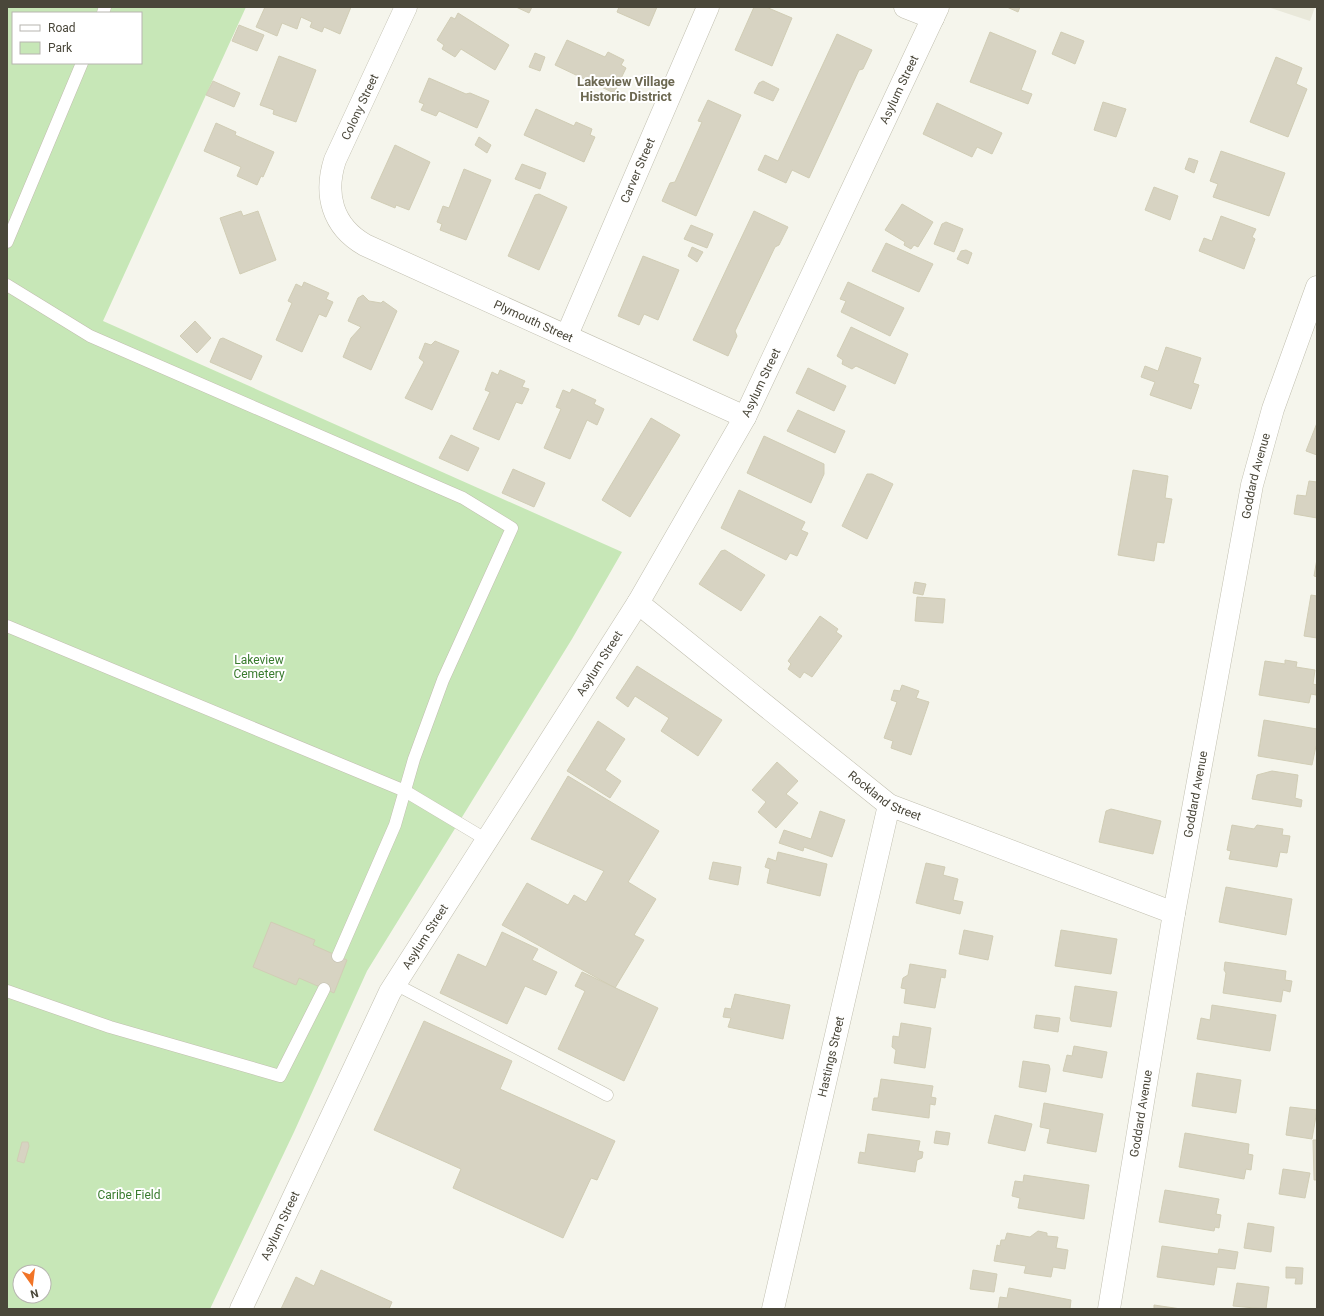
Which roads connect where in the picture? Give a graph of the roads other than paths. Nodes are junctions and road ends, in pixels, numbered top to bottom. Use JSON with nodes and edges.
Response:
{"nodes":[{"id":1,"x":406,"y":7,"type":"edge"},
{"id":2,"x":708,"y":7,"type":"edge"},
{"id":3,"x":905,"y":7,"type":"edge"},
{"id":4,"x":935,"y":13,"type":"edge"},
{"id":5,"x":82,"y":64,"type":"edge"},
{"id":6,"x":334,"y":210,"type":"joint"},
{"id":7,"x":7,"y":242,"type":"edge"},
{"id":8,"x":7,"y":285,"type":"edge"},
{"id":9,"x":1317,"y":287,"type":"edge"},
{"id":10,"x":567,"y":335,"type":"junction"},
{"id":11,"x":744,"y":417,"type":"junction"},
{"id":12,"x":638,"y":603,"type":"junction"},
{"id":13,"x":7,"y":626,"type":"edge"},
{"id":14,"x":405,"y":792,"type":"junction"},
{"id":15,"x":888,"y":805,"type":"junction"},
{"id":16,"x":487,"y":840,"type":"junction"},
{"id":17,"x":1174,"y":913,"type":"junction"},
{"id":18,"x":338,"y":956,"type":"dead end"},
{"id":19,"x":395,"y":984,"type":"junction"},
{"id":20,"x":324,"y":989,"type":"dead end"},
{"id":21,"x":7,"y":991,"type":"edge"},
{"id":22,"x":607,"y":1095,"type":"dead end"},
{"id":23,"x":241,"y":1309,"type":"edge"},
{"id":24,"x":773,"y":1309,"type":"edge"},
{"id":25,"x":1109,"y":1309,"type":"edge"}],
"edges":[{"from":1,"to":6,"type":"street","name":"Colony Street"},
{"from":2,"to":10,"type":"street","name":"Carver Street"},
{"from":3,"to":4,"type":"street"},
{"from":4,"to":11,"type":"street","name":"Asylum Street"},
{"from":5,"to":7,"type":"lane"},
{"from":6,"to":10,"type":"street","name":"Plymouth Street"},
{"from":8,"to":14,"type":"lane"},
{"from":9,"to":17,"type":"street","name":"Goddard Avenue"},
{"from":10,"to":11,"type":"street","name":"Plymouth Street"},
{"from":11,"to":12,"type":"street","name":"Asylum Street"},
{"from":12,"to":15,"type":"street","name":"Rockland Street"},
{"from":12,"to":16,"type":"street","name":"Asylum Street"},
{"from":13,"to":14,"type":"lane"},
{"from":14,"to":16,"type":"lane"},
{"from":14,"to":18,"type":"lane"},
{"from":15,"to":17,"type":"street","name":"Rockland Street"},
{"from":15,"to":24,"type":"street","name":"Hastings Street"},
{"from":16,"to":19,"type":"street","name":"Asylum Street"},
{"from":17,"to":25,"type":"street","name":"Goddard Avenue"},
{"from":19,"to":22,"type":"lane"},
{"from":19,"to":23,"type":"street","name":"Asylum Street"},
{"from":20,"to":21,"type":"lane"}]}
